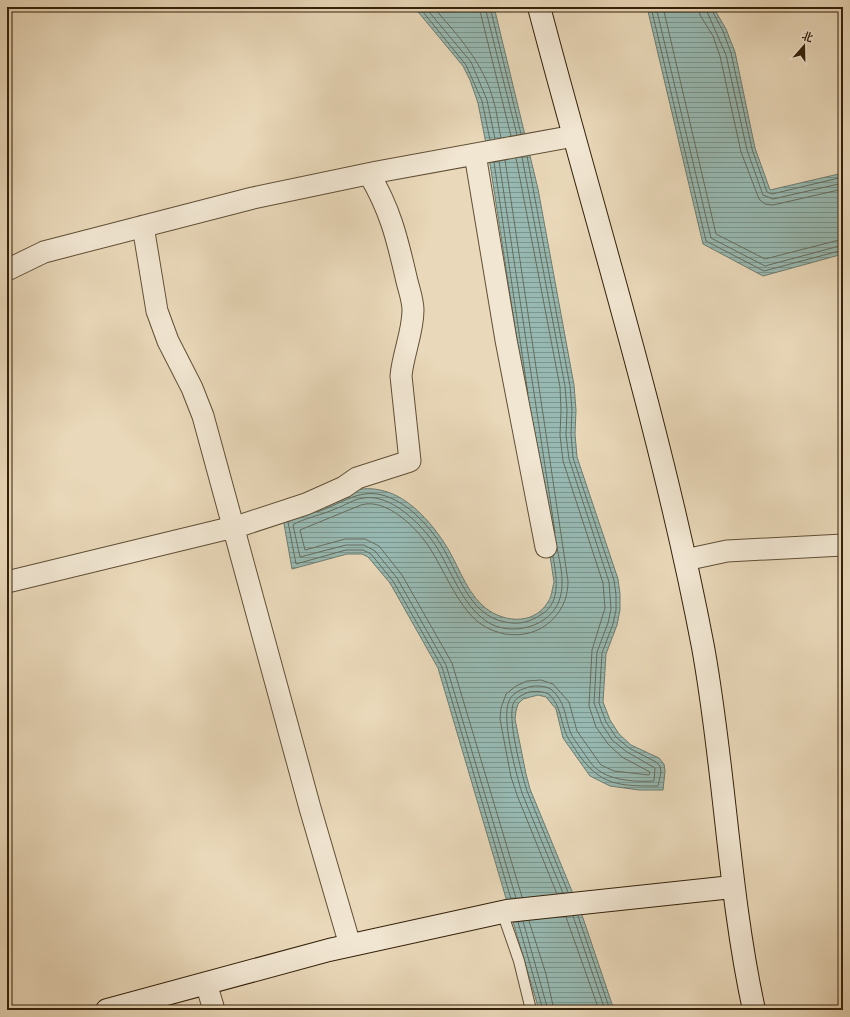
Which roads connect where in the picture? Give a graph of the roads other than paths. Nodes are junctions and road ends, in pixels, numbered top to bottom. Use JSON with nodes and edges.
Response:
{"nodes":[{"id":1,"x":539,"y":7,"type":"edge"},
{"id":2,"x":574,"y":136,"type":"junction"},
{"id":3,"x":481,"y":153,"type":"junction"},
{"id":4,"x":369,"y":174,"type":"junction"},
{"id":5,"x":143,"y":226,"type":"junction"},
{"id":6,"x":7,"y":270,"type":"edge"},
{"id":7,"x":233,"y":528,"type":"junction"},
{"id":8,"x":843,"y":545,"type":"edge"},
{"id":9,"x":546,"y":547,"type":"dead end"},
{"id":10,"x":685,"y":560,"type":"junction"},
{"id":11,"x":7,"y":582,"type":"edge"},
{"id":12,"x":732,"y":887,"type":"junction"},
{"id":13,"x":504,"y":912,"type":"junction"},
{"id":14,"x":350,"y":945,"type":"junction"},
{"id":15,"x":206,"y":983,"type":"junction"},
{"id":16,"x":107,"y":1010,"type":"edge"},
{"id":17,"x":214,"y":1010,"type":"edge"},
{"id":18,"x":531,"y":1010,"type":"edge"},
{"id":19,"x":754,"y":1010,"type":"edge"}],
"edges":[{"from":1,"to":2,"type":"main road"},
{"from":2,"to":3,"type":"street"},
{"from":2,"to":10,"type":"main road"},
{"from":3,"to":4,"type":"street"},
{"from":3,"to":9,"type":"street"},
{"from":4,"to":5,"type":"street"},
{"from":4,"to":7,"type":"street"},
{"from":5,"to":6,"type":"street"},
{"from":5,"to":7,"type":"street"},
{"from":7,"to":11,"type":"street"},
{"from":7,"to":14,"type":"street"},
{"from":8,"to":10,"type":"street"},
{"from":10,"to":12,"type":"main road"},
{"from":12,"to":13,"type":"main road"},
{"from":12,"to":19,"type":"main road"},
{"from":13,"to":14,"type":"main road"},
{"from":13,"to":18,"type":"lane"},
{"from":14,"to":15,"type":"main road"},
{"from":15,"to":16,"type":"main road"},
{"from":15,"to":17,"type":"street"}]}
